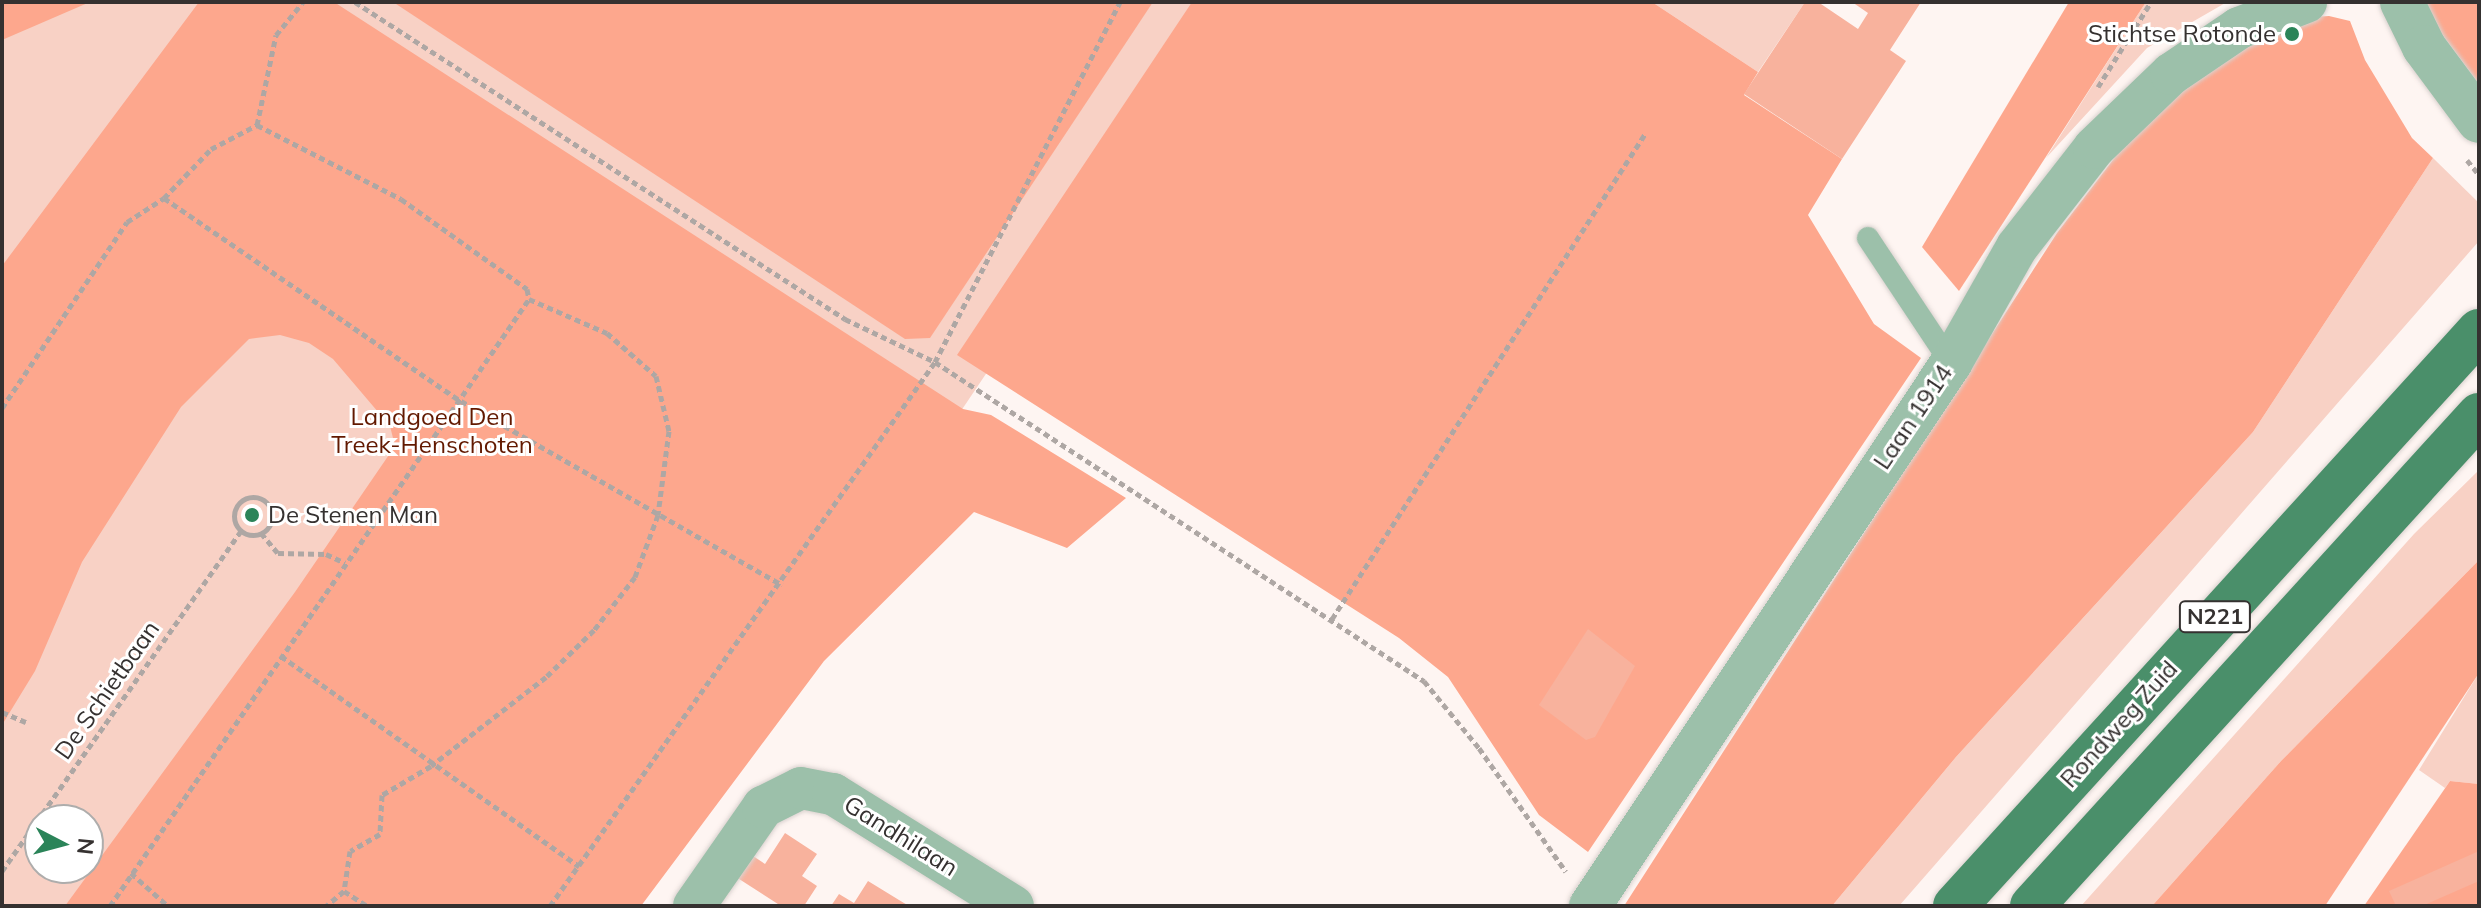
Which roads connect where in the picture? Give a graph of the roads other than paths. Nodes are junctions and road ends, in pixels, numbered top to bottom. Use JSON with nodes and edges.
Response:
{"nodes":[{"id":1,"x":2306,"y":2,"type":"edge"},
{"id":2,"x":2402,"y":2,"type":"edge"},
{"id":3,"x":2471,"y":138,"type":"edge"},
{"id":4,"x":1868,"y":238,"type":"dead end"},
{"id":5,"x":2479,"y":331,"type":"edge"},
{"id":6,"x":1951,"y":363,"type":"junction"},
{"id":7,"x":2479,"y":415,"type":"edge"},
{"id":8,"x":1590,"y":905,"type":"edge"},
{"id":9,"x":694,"y":906,"type":"edge"},
{"id":10,"x":1013,"y":906,"type":"edge"},
{"id":11,"x":1955,"y":906,"type":"edge"},
{"id":12,"x":2032,"y":906,"type":"edge"}],
"edges":[{"from":1,"to":6,"type":"street","name":"Laan 1914"},
{"from":2,"to":3,"type":"street"},
{"from":4,"to":6,"type":"lane"},
{"from":5,"to":11,"type":"main road","name":"Rondweg Zuid","number":"N221"},
{"from":6,"to":8,"type":"street","name":"Laan 1914"},
{"from":7,"to":12,"type":"main road","number":"N221"},
{"from":9,"to":10,"type":"street","name":"Gandhilaan"}]}
